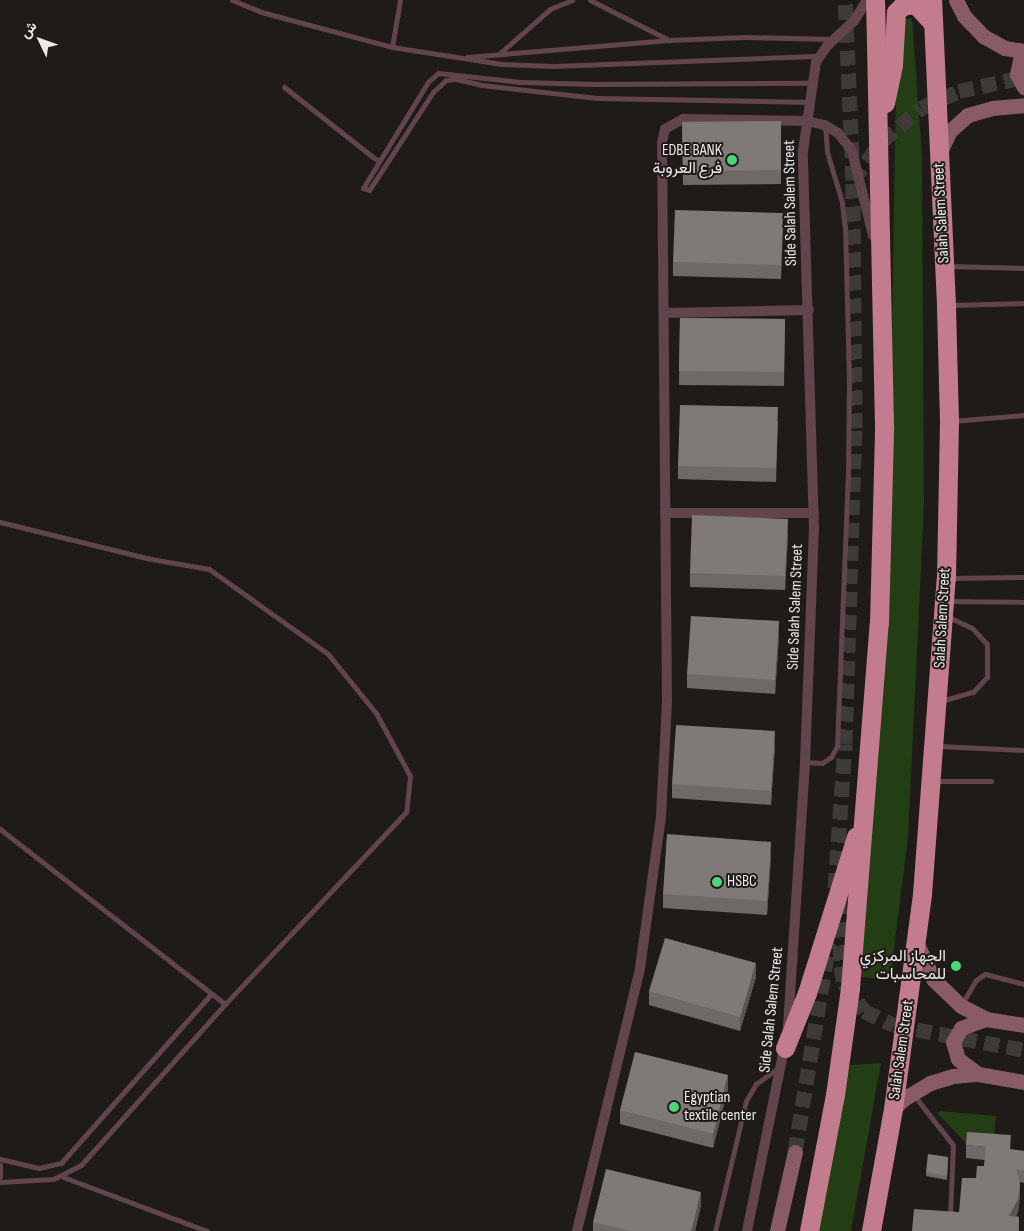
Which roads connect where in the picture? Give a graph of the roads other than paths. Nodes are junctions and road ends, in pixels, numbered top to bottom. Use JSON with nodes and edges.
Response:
{"nodes":[{"id":1,"x":232,"y":0,"type":"edge"},
{"id":2,"x":400,"y":0,"type":"edge"},
{"id":3,"x":572,"y":0,"type":"edge"},
{"id":4,"x":590,"y":0,"type":"edge"},
{"id":5,"x":866,"y":0,"type":"edge"},
{"id":6,"x":875,"y":0,"type":"edge"},
{"id":7,"x":932,"y":0,"type":"edge"},
{"id":8,"x":956,"y":0,"type":"edge"},
{"id":9,"x":931,"y":21,"type":"junction"},
{"id":10,"x":837,"y":39,"type":"junction"},
{"id":11,"x":669,"y":40,"type":"junction"},
{"id":12,"x":392,"y":47,"type":"junction"},
{"id":13,"x":1023,"y":51,"type":"edge"},
{"id":14,"x":499,"y":54,"type":"junction"},
{"id":15,"x":820,"y":56,"type":"junction"},
{"id":16,"x":464,"y":58,"type":"junction"},
{"id":17,"x":813,"y":83,"type":"junction"},
{"id":18,"x":284,"y":87,"type":"dead end"},
{"id":19,"x":1024,"y":87,"type":"edge"},
{"id":20,"x":812,"y":102,"type":"junction"},
{"id":21,"x":1024,"y":105,"type":"edge"},
{"id":22,"x":879,"y":119,"type":"junction"},
{"id":23,"x":807,"y":121,"type":"junction"},
{"id":24,"x":825,"y":125,"type":"junction"},
{"id":25,"x":939,"y":154,"type":"junction"},
{"id":26,"x":378,"y":161,"type":"junction"},
{"id":27,"x":879,"y":258,"type":"junction"},
{"id":28,"x":944,"y":266,"type":"junction"},
{"id":29,"x":1024,"y":268,"type":"edge"},
{"id":30,"x":1024,"y":303,"type":"edge"},
{"id":31,"x":946,"y":305,"type":"junction"},
{"id":32,"x":809,"y":310,"type":"junction"},
{"id":33,"x":664,"y":313,"type":"junction"},
{"id":34,"x":1024,"y":415,"type":"edge"},
{"id":35,"x":949,"y":421,"type":"junction"},
{"id":36,"x":665,"y":513,"type":"junction"},
{"id":37,"x":814,"y":513,"type":"junction"},
{"id":38,"x":0,"y":522,"type":"edge"},
{"id":39,"x":1024,"y":577,"type":"edge"},
{"id":40,"x":946,"y":578,"type":"junction"},
{"id":41,"x":1024,"y":602,"type":"edge"},
{"id":42,"x":944,"y":608,"type":"junction"},
{"id":43,"x":938,"y":702,"type":"junction"},
{"id":44,"x":935,"y":746,"type":"junction"},
{"id":45,"x":1024,"y":750,"type":"edge"},
{"id":46,"x":805,"y":762,"type":"junction"},
{"id":47,"x":932,"y":781,"type":"junction"},
{"id":48,"x":991,"y":782,"type":"dead end"},
{"id":49,"x":866,"y":804,"type":"junction"},
{"id":50,"x":0,"y":829,"type":"edge"},
{"id":51,"x":917,"y":944,"type":"junction"},
{"id":52,"x":1024,"y":984,"type":"edge"},
{"id":53,"x":211,"y":994,"type":"junction"},
{"id":54,"x":225,"y":1004,"type":"junction"},
{"id":55,"x":961,"y":1006,"type":"junction"},
{"id":56,"x":986,"y":1018,"type":"junction"},
{"id":57,"x":1024,"y":1025,"type":"edge"},
{"id":58,"x":784,"y":1056,"type":"junction"},
{"id":59,"x":978,"y":1074,"type":"junction"},
{"id":60,"x":1024,"y":1082,"type":"edge"},
{"id":61,"x":912,"y":1093,"type":"junction"},
{"id":62,"x":893,"y":1109,"type":"junction"},
{"id":63,"x":795,"y":1152,"type":"tunnel mouth"},
{"id":64,"x":0,"y":1158,"type":"edge"},
{"id":65,"x":0,"y":1165,"type":"edge"},
{"id":66,"x":0,"y":1177,"type":"edge"},
{"id":67,"x":64,"y":1177,"type":"junction"},
{"id":68,"x":0,"y":1182,"type":"edge"},
{"id":69,"x":950,"y":1217,"type":"edge"},
{"id":70,"x":208,"y":1231,"type":"edge"},
{"id":71,"x":577,"y":1231,"type":"edge"},
{"id":72,"x":715,"y":1231,"type":"edge"},
{"id":73,"x":747,"y":1231,"type":"edge"},
{"id":74,"x":777,"y":1231,"type":"edge"},
{"id":75,"x":809,"y":1231,"type":"edge"},
{"id":76,"x":871,"y":1231,"type":"edge"}],
"edges":[{"from":1,"to":12,"type":"lane"},
{"from":2,"to":12,"type":"lane"},
{"from":3,"to":14,"type":"lane"},
{"from":4,"to":11,"type":"lane"},
{"from":5,"to":10,"type":"street"},
{"from":6,"to":22,"type":"highway"},
{"from":7,"to":9,"type":"highway","name":"Salah Salem Street"},
{"from":8,"to":13,"type":"main road"},
{"from":9,"to":22,"type":"highway"},
{"from":9,"to":25,"type":"highway","name":"Salah Salem Street"},
{"from":10,"to":11,"type":"lane"},
{"from":10,"to":15,"type":"street"},
{"from":11,"to":14,"type":"lane"},
{"from":12,"to":16,"type":"lane"},
{"from":13,"to":19,"type":"main road"},
{"from":14,"to":16,"type":"lane"},
{"from":15,"to":16,"type":"lane"},
{"from":15,"to":17,"type":"street","name":"Side Salah Salem Street"},
{"from":17,"to":20,"type":"street","name":"Side Salah Salem Street"},
{"from":17,"to":26,"type":"lane"},
{"from":18,"to":26,"type":"lane"},
{"from":20,"to":23,"type":"street","name":"Side Salah Salem Street"},
{"from":20,"to":26,"type":"lane"},
{"from":21,"to":25,"type":"main road"},
{"from":22,"to":27,"type":"highway"},
{"from":23,"to":24,"type":"street"},
{"from":23,"to":32,"type":"street","name":"Side Salah Salem Street"},
{"from":23,"to":33,"type":"street"},
{"from":24,"to":27,"type":"street"},
{"from":24,"to":46,"type":"lane"},
{"from":25,"to":28,"type":"highway","name":"Salah Salem Street"},
{"from":27,"to":49,"type":"highway"},
{"from":28,"to":29,"type":"lane"},
{"from":28,"to":31,"type":"highway","name":"Salah Salem Street"},
{"from":30,"to":31,"type":"lane"},
{"from":31,"to":35,"type":"highway","name":"Salah Salem Street"},
{"from":32,"to":33,"type":"street"},
{"from":32,"to":37,"type":"street","name":"Side Salah Salem Street"},
{"from":33,"to":36,"type":"street"},
{"from":34,"to":35,"type":"lane"},
{"from":35,"to":40,"type":"highway","name":"Salah Salem Street"},
{"from":36,"to":37,"type":"street"},
{"from":36,"to":71,"type":"street"},
{"from":37,"to":46,"type":"street","name":"Side Salah Salem Street"},
{"from":38,"to":54,"type":"lane"},
{"from":39,"to":40,"type":"lane"},
{"from":40,"to":42,"type":"highway","name":"Salah Salem Street"},
{"from":41,"to":42,"type":"lane"},
{"from":42,"to":43,"type":"highway","name":"Salah Salem Street"},
{"from":42,"to":43,"type":"lane"},
{"from":43,"to":44,"type":"highway","name":"Salah Salem Street"},
{"from":44,"to":45,"type":"lane"},
{"from":44,"to":47,"type":"highway","name":"Salah Salem Street"},
{"from":46,"to":58,"type":"street","name":"Side Salah Salem Street"},
{"from":47,"to":48,"type":"lane"},
{"from":47,"to":51,"type":"highway","name":"Salah Salem Street"},
{"from":49,"to":58,"type":"highway"},
{"from":49,"to":75,"type":"highway"},
{"from":50,"to":53,"type":"lane"},
{"from":51,"to":55,"type":"main road"},
{"from":51,"to":62,"type":"highway","name":"Salah Salem Street"},
{"from":52,"to":55,"type":"lane"},
{"from":53,"to":54,"type":"lane"},
{"from":53,"to":64,"type":"lane"},
{"from":54,"to":67,"type":"lane"},
{"from":55,"to":56,"type":"main road"},
{"from":56,"to":57,"type":"main road"},
{"from":56,"to":59,"type":"main road"},
{"from":58,"to":72,"type":"lane"},
{"from":58,"to":73,"type":"street","name":"Side Salah Salem Street"},
{"from":59,"to":60,"type":"main road"},
{"from":59,"to":61,"type":"main road"},
{"from":61,"to":62,"type":"main road"},
{"from":61,"to":69,"type":"lane"},
{"from":62,"to":76,"type":"highway","name":"Salah Salem Street"},
{"from":63,"to":74,"type":"main road"},
{"from":65,"to":66,"type":"lane"},
{"from":67,"to":68,"type":"lane"},
{"from":67,"to":70,"type":"lane"}]}
